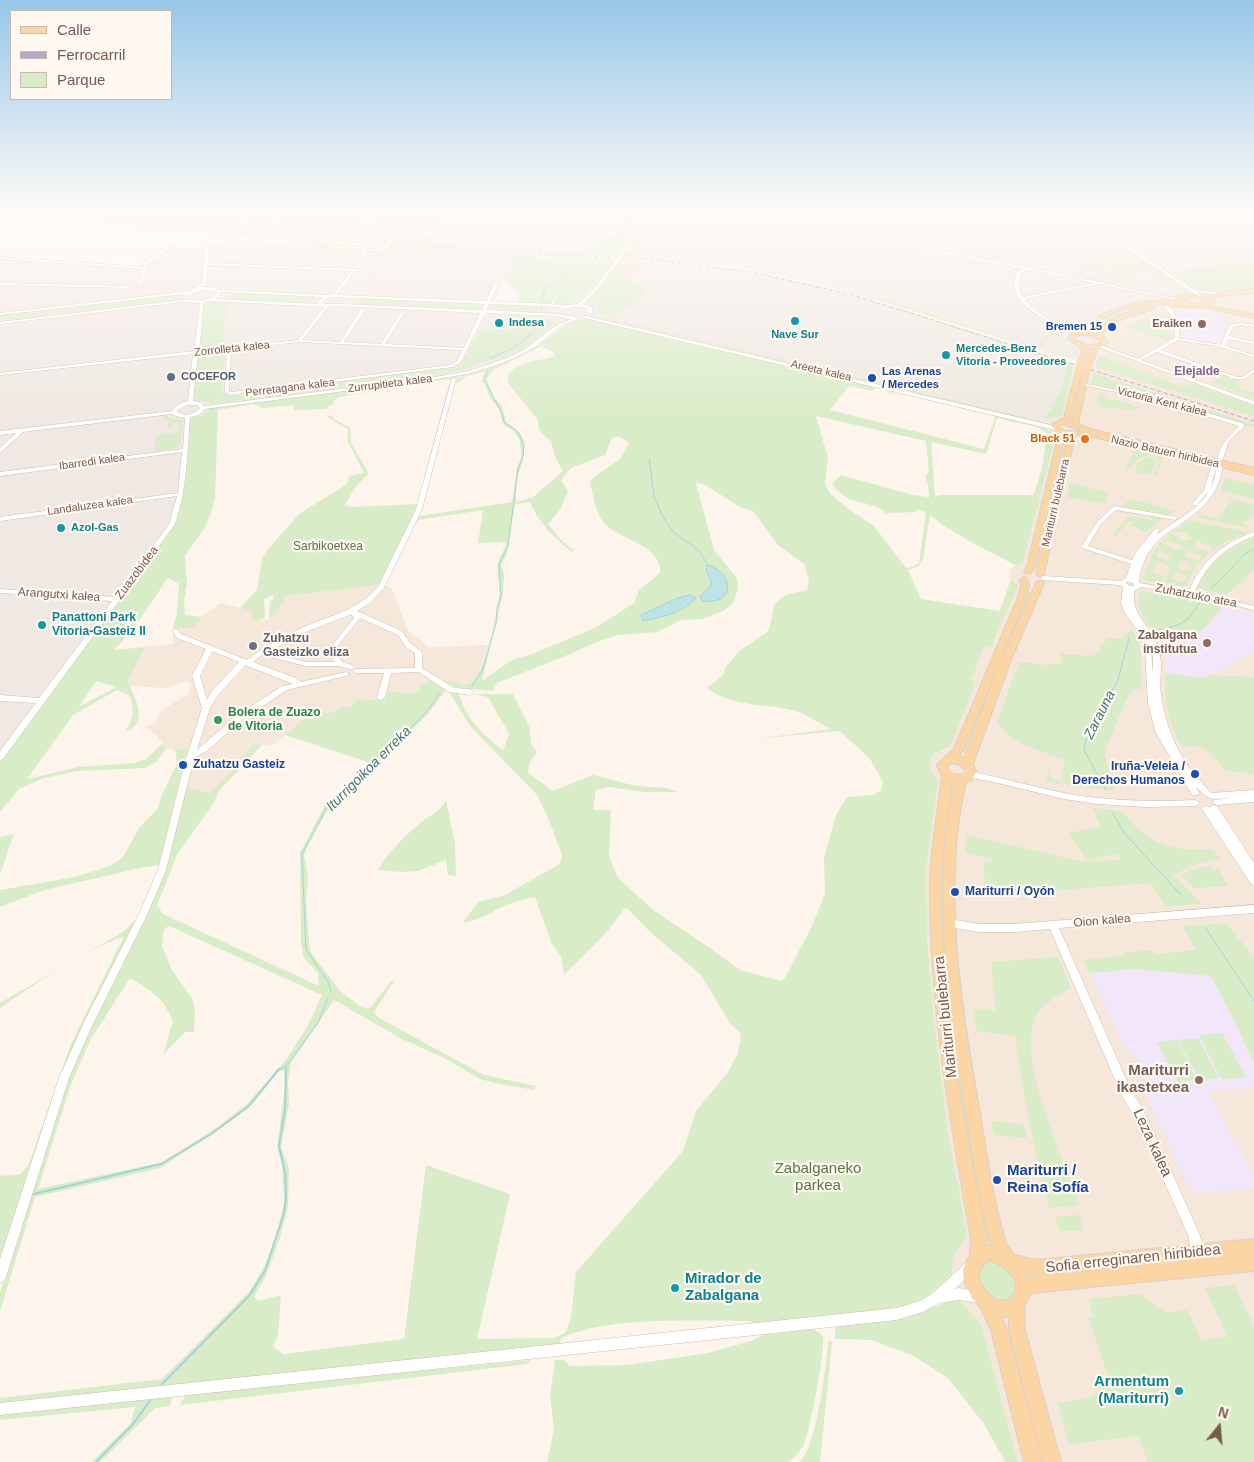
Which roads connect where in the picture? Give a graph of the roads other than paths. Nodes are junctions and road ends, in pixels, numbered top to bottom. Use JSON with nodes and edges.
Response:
{"nodes":[{"id":1,"x":142,"y":280,"type":"edge"},
{"id":2,"x":204,"y":280,"type":"edge"},
{"id":3,"x":349,"y":280,"type":"edge"},
{"id":4,"x":603,"y":280,"type":"edge"},
{"id":5,"x":1011,"y":280,"type":"edge"},
{"id":6,"x":1017,"y":280,"type":"edge"},
{"id":7,"x":1086,"y":280,"type":"edge"},
{"id":8,"x":1087,"y":280,"type":"edge"},
{"id":9,"x":1088,"y":280,"type":"edge"},
{"id":10,"x":1175,"y":280,"type":"edge"},
{"id":11,"x":1102,"y":283,"type":"junction"},
{"id":12,"x":0,"y":284,"type":"edge"},
{"id":13,"x":204,"y":284,"type":"junction"},
{"id":14,"x":138,"y":285,"type":"junction"},
{"id":15,"x":496,"y":285,"type":"dead end"},
{"id":16,"x":208,"y":288,"type":"junction"},
{"id":17,"x":192,"y":291,"type":"junction"},
{"id":18,"x":219,"y":292,"type":"junction"},
{"id":19,"x":1018,"y":292,"type":"junction"},
{"id":20,"x":1191,"y":292,"type":"junction"},
{"id":21,"x":1254,"y":293,"type":"edge"},
{"id":22,"x":1220,"y":294,"type":"junction"},
{"id":23,"x":1158,"y":295,"type":"junction"},
{"id":24,"x":337,"y":296,"type":"junction"},
{"id":25,"x":1202,"y":297,"type":"junction"},
{"id":26,"x":138,"y":298,"type":"junction"},
{"id":27,"x":1022,"y":298,"type":"junction"},
{"id":28,"x":1178,"y":299,"type":"junction"},
{"id":29,"x":210,"y":300,"type":"junction"},
{"id":30,"x":189,"y":301,"type":"junction"},
{"id":31,"x":202,"y":302,"type":"junction"},
{"id":32,"x":1154,"y":302,"type":"junction"},
{"id":33,"x":1212,"y":302,"type":"junction"},
{"id":34,"x":487,"y":303,"type":"junction"},
{"id":35,"x":585,"y":304,"type":"junction"},
{"id":36,"x":329,"y":305,"type":"junction"},
{"id":37,"x":1190,"y":305,"type":"junction"},
{"id":38,"x":565,"y":306,"type":"junction"},
{"id":39,"x":1166,"y":306,"type":"junction"},
{"id":40,"x":1200,"y":306,"type":"junction"},
{"id":41,"x":51,"y":308,"type":"junction"},
{"id":42,"x":363,"y":310,"type":"dead end"},
{"id":43,"x":483,"y":312,"type":"junction"},
{"id":44,"x":402,"y":313,"type":"dead end"},
{"id":45,"x":591,"y":313,"type":"junction"},
{"id":46,"x":0,"y":314,"type":"edge"},
{"id":47,"x":1254,"y":315,"type":"edge"},
{"id":48,"x":48,"y":317,"type":"junction"},
{"id":49,"x":586,"y":317,"type":"junction"},
{"id":50,"x":564,"y":318,"type":"junction"},
{"id":51,"x":0,"y":323,"type":"edge"},
{"id":52,"x":1254,"y":326,"type":"edge"},
{"id":53,"x":1082,"y":333,"type":"junction"},
{"id":54,"x":1071,"y":337,"type":"junction"},
{"id":55,"x":1100,"y":337,"type":"junction"},
{"id":56,"x":1226,"y":337,"type":"junction"},
{"id":57,"x":1177,"y":339,"type":"junction"},
{"id":58,"x":302,"y":341,"type":"junction"},
{"id":59,"x":340,"y":343,"type":"junction"},
{"id":60,"x":1254,"y":343,"type":"edge"},
{"id":61,"x":382,"y":345,"type":"junction"},
{"id":62,"x":1081,"y":345,"type":"junction"},
{"id":63,"x":1099,"y":346,"type":"junction"},
{"id":64,"x":1222,"y":346,"type":"junction"},
{"id":65,"x":464,"y":349,"type":"junction"},
{"id":66,"x":229,"y":350,"type":"junction"},
{"id":67,"x":1157,"y":350,"type":"junction"},
{"id":68,"x":196,"y":353,"type":"junction"},
{"id":69,"x":1254,"y":356,"type":"edge"},
{"id":70,"x":1140,"y":359,"type":"junction"},
{"id":71,"x":1084,"y":367,"type":"junction"},
{"id":72,"x":1254,"y":370,"type":"edge"},
{"id":73,"x":468,"y":372,"type":"junction"},
{"id":74,"x":0,"y":374,"type":"edge"},
{"id":75,"x":443,"y":377,"type":"junction"},
{"id":76,"x":454,"y":379,"type":"junction"},
{"id":77,"x":1084,"y":384,"type":"junction"},
{"id":78,"x":1254,"y":402,"type":"edge"},
{"id":79,"x":190,"y":403,"type":"junction"},
{"id":80,"x":203,"y":408,"type":"junction"},
{"id":81,"x":173,"y":412,"type":"junction"},
{"id":82,"x":188,"y":416,"type":"junction"},
{"id":83,"x":1059,"y":426,"type":"junction"},
{"id":84,"x":1076,"y":429,"type":"junction"},
{"id":85,"x":21,"y":431,"type":"junction"},
{"id":86,"x":0,"y":433,"type":"edge"},
{"id":87,"x":184,"y":450,"type":"junction"},
{"id":88,"x":0,"y":452,"type":"edge"},
{"id":89,"x":1218,"y":464,"type":"junction"},
{"id":90,"x":1254,"y":472,"type":"edge"},
{"id":91,"x":0,"y":474,"type":"edge"},
{"id":92,"x":180,"y":494,"type":"junction"},
{"id":93,"x":1175,"y":518,"type":"junction"},
{"id":94,"x":0,"y":519,"type":"edge"},
{"id":95,"x":1254,"y":534,"type":"edge"},
{"id":96,"x":1134,"y":563,"type":"junction"},
{"id":97,"x":1026,"y":575,"type":"junction"},
{"id":98,"x":1041,"y":578,"type":"junction"},
{"id":99,"x":1130,"y":584,"type":"junction"},
{"id":100,"x":0,"y":592,"type":"edge"},
{"id":101,"x":1192,"y":594,"type":"junction"},
{"id":102,"x":118,"y":599,"type":"junction"},
{"id":103,"x":1254,"y":608,"type":"edge"},
{"id":104,"x":353,"y":612,"type":"junction"},
{"id":105,"x":175,"y":631,"type":"dead end"},
{"id":106,"x":210,"y":648,"type":"junction"},
{"id":107,"x":262,"y":653,"type":"junction"},
{"id":108,"x":246,"y":662,"type":"junction"},
{"id":109,"x":340,"y":664,"type":"junction"},
{"id":110,"x":348,"y":670,"type":"junction"},
{"id":111,"x":418,"y":670,"type":"junction"},
{"id":112,"x":388,"y":671,"type":"junction"},
{"id":113,"x":299,"y":684,"type":"junction"},
{"id":114,"x":470,"y":692,"type":"dead end"},
{"id":115,"x":382,"y":697,"type":"dead end"},
{"id":116,"x":0,"y":698,"type":"edge"},
{"id":117,"x":42,"y":701,"type":"junction"},
{"id":118,"x":206,"y":708,"type":"junction"},
{"id":119,"x":192,"y":756,"type":"junction"},
{"id":120,"x":0,"y":757,"type":"edge"},
{"id":121,"x":950,"y":759,"type":"junction"},
{"id":122,"x":967,"y":772,"type":"junction"},
{"id":123,"x":947,"y":775,"type":"junction"},
{"id":124,"x":1254,"y":794,"type":"edge"},
{"id":125,"x":1194,"y":798,"type":"junction"},
{"id":126,"x":1254,"y":799,"type":"edge"},
{"id":127,"x":1211,"y":802,"type":"junction"},
{"id":128,"x":1254,"y":870,"type":"edge"},
{"id":129,"x":1254,"y":881,"type":"edge"},
{"id":130,"x":1254,"y":908,"type":"edge"},
{"id":131,"x":950,"y":923,"type":"junction"},
{"id":132,"x":1053,"y":925,"type":"junction"},
{"id":133,"x":1254,"y":1247,"type":"edge"},
{"id":134,"x":1196,"y":1252,"type":"junction"},
{"id":135,"x":1009,"y":1260,"type":"junction"},
{"id":136,"x":974,"y":1261,"type":"junction"},
{"id":137,"x":1254,"y":1263,"type":"edge"},
{"id":138,"x":0,"y":1278,"type":"edge"},
{"id":139,"x":1023,"y":1288,"type":"junction"},
{"id":140,"x":937,"y":1298,"type":"junction"},
{"id":141,"x":984,"y":1300,"type":"junction"},
{"id":142,"x":1016,"y":1305,"type":"junction"},
{"id":143,"x":0,"y":1409,"type":"edge"},
{"id":144,"x":1033,"y":1462,"type":"edge"},
{"id":145,"x":1052,"y":1462,"type":"edge"}],
"edges":[{"from":1,"to":14,"type":"street"},
{"from":2,"to":13,"type":"street"},
{"from":3,"to":24,"type":"street"},
{"from":4,"to":35,"type":"street","bridge":true},
{"from":5,"to":54,"type":"street"},
{"from":6,"to":19,"type":"street"},
{"from":7,"to":28,"type":"street"},
{"from":8,"to":19,"type":"street"},
{"from":9,"to":11,"type":"street"},
{"from":10,"to":20,"type":"street"},
{"from":11,"to":23,"type":"street"},
{"from":11,"to":27,"type":"street"},
{"from":12,"to":14,"type":"street"},
{"from":13,"to":16,"type":"street"},
{"from":13,"to":17,"type":"street"},
{"from":14,"to":26,"type":"street"},
{"from":15,"to":34,"type":"street","name":"Perretagana kalea"},
{"from":16,"to":17,"type":"street"},
{"from":16,"to":18,"type":"street"},
{"from":17,"to":26,"type":"street"},
{"from":17,"to":30,"type":"street"},
{"from":18,"to":24,"type":"street"},
{"from":18,"to":29,"type":"street"},
{"from":19,"to":27,"type":"street"},
{"from":20,"to":22,"type":"street"},
{"from":20,"to":25,"type":"main road"},
{"from":20,"to":28,"type":"main road"},
{"from":21,"to":22,"type":"main road"},
{"from":21,"to":33,"type":"main road"},
{"from":22,"to":25,"type":"main road"},
{"from":23,"to":28,"type":"street"},
{"from":23,"to":32,"type":"street"},
{"from":24,"to":34,"type":"street"},
{"from":24,"to":36,"type":"street"},
{"from":24,"to":36,"type":"street"},
{"from":25,"to":33,"type":"main road"},
{"from":26,"to":41,"type":"street"},
{"from":27,"to":53,"type":"street"},
{"from":28,"to":32,"type":"main road"},
{"from":28,"to":37,"type":"main road"},
{"from":29,"to":31,"type":"street"},
{"from":29,"to":36,"type":"street"},
{"from":30,"to":31,"type":"street"},
{"from":30,"to":48,"type":"street"},
{"from":31,"to":68,"type":"street"},
{"from":32,"to":53,"type":"main road"},
{"from":33,"to":40,"type":"main road"},
{"from":33,"to":47,"type":"main road"},
{"from":34,"to":38,"type":"street"},
{"from":34,"to":43,"type":"street","name":"Perretagana kalea"},
{"from":35,"to":38,"type":"street"},
{"from":35,"to":45,"type":"street"},
{"from":36,"to":43,"type":"street"},
{"from":36,"to":58,"type":"street"},
{"from":37,"to":39,"type":"main road"},
{"from":37,"to":40,"type":"main road"},
{"from":38,"to":50,"type":"street"},
{"from":39,"to":55,"type":"main road"},
{"from":39,"to":57,"type":"street"},
{"from":40,"to":47,"type":"main road"},
{"from":41,"to":46,"type":"street"},
{"from":41,"to":48,"type":"street"},
{"from":42,"to":59,"type":"street"},
{"from":43,"to":50,"type":"street"},
{"from":43,"to":65,"type":"street","name":"Perretagana kalea"},
{"from":44,"to":61,"type":"street"},
{"from":45,"to":49,"type":"street"},
{"from":45,"to":83,"type":"street","name":"Areeta kalea"},
{"from":48,"to":51,"type":"street"},
{"from":49,"to":50,"type":"street","name":"Zurrupitieta kalea"},
{"from":49,"to":83,"type":"street","name":"Areeta kalea"},
{"from":50,"to":73,"type":"street","name":"Zurrupitieta kalea"},
{"from":52,"to":56,"type":"street"},
{"from":53,"to":54,"type":"main road"},
{"from":53,"to":55,"type":"main road"},
{"from":54,"to":62,"type":"main road"},
{"from":55,"to":63,"type":"main road"},
{"from":56,"to":60,"type":"street"},
{"from":56,"to":64,"type":"street"},
{"from":57,"to":64,"type":"street"},
{"from":57,"to":67,"type":"street"},
{"from":58,"to":59,"type":"street","name":"Zorrolleta kalea"},
{"from":58,"to":66,"type":"street","name":"Zorrolleta kalea"},
{"from":59,"to":61,"type":"street","name":"Zorrolleta kalea"},
{"from":61,"to":65,"type":"street","name":"Zorrolleta kalea"},
{"from":62,"to":63,"type":"main road"},
{"from":62,"to":71,"type":"main road","name":"Mariturri bulebarra"},
{"from":63,"to":70,"type":"street"},
{"from":63,"to":71,"type":"main road","name":"Mariturri bulebarra"},
{"from":63,"to":78,"type":"street"},
{"from":64,"to":69,"type":"street"},
{"from":65,"to":66,"type":"street","name":"Perretagana kalea"},
{"from":66,"to":68,"type":"street","name":"Zorrolleta kalea"},
{"from":67,"to":70,"type":"street"},
{"from":67,"to":72,"type":"street"},
{"from":68,"to":74,"type":"street","name":"Zorrolleta kalea"},
{"from":68,"to":79,"type":"street"},
{"from":70,"to":78,"type":"street"},
{"from":71,"to":77,"type":"main road","name":"Mariturri bulebarra"},
{"from":71,"to":83,"type":"main road","name":"Mariturri bulebarra"},
{"from":73,"to":75,"type":"street","name":"Zurrupitieta kalea"},
{"from":73,"to":76,"type":"street"},
{"from":75,"to":76,"type":"street"},
{"from":75,"to":80,"type":"street","name":"Zurrupitieta kalea"},
{"from":76,"to":104,"type":"street"},
{"from":77,"to":84,"type":"main road","name":"Mariturri bulebarra"},
{"from":77,"to":89,"type":"street","name":"Victoria Kent kalea"},
{"from":79,"to":80,"type":"street"},
{"from":79,"to":81,"type":"street"},
{"from":80,"to":82,"type":"street"},
{"from":81,"to":82,"type":"street"},
{"from":81,"to":85,"type":"street"},
{"from":82,"to":87,"type":"street","name":"Zuazobidea"},
{"from":83,"to":84,"type":"main road","name":"Nazio Batuen hiribidea"},
{"from":83,"to":97,"type":"main road","name":"Mariturri bulebarra"},
{"from":84,"to":89,"type":"main road","name":"Nazio Batuen hiribidea"},
{"from":84,"to":98,"type":"main road","name":"Mariturri bulebarra"},
{"from":85,"to":86,"type":"street"},
{"from":85,"to":88,"type":"street"},
{"from":87,"to":91,"type":"street","name":"Ibarredi kalea"},
{"from":87,"to":92,"type":"street","name":"Zuazobidea"},
{"from":89,"to":90,"type":"main road","name":"Nazio Batuen hiribidea"},
{"from":89,"to":93,"type":"street"},
{"from":89,"to":99,"type":"street"},
{"from":92,"to":94,"type":"street","name":"Landaluzea kalea"},
{"from":92,"to":102,"type":"street","name":"Zuazobidea"},
{"from":93,"to":96,"type":"street"},
{"from":93,"to":96,"type":"street"},
{"from":95,"to":101,"type":"street"},
{"from":96,"to":99,"type":"street"},
{"from":97,"to":98,"type":"main road"},
{"from":97,"to":121,"type":"main road","name":"Mariturri bulebarra"},
{"from":98,"to":99,"type":"street","name":"Zuhatzuko atea"},
{"from":98,"to":122,"type":"main road","name":"Mariturri bulebarra"},
{"from":99,"to":101,"type":"street","name":"Zuhatzuko atea"},
{"from":99,"to":125,"type":"street"},
{"from":99,"to":127,"type":"street"},
{"from":100,"to":102,"type":"street","name":"Arangutxi kalea"},
{"from":101,"to":103,"type":"street","name":"Zuhatzuko atea"},
{"from":102,"to":117,"type":"street","name":"Zuazobidea"},
{"from":104,"to":107,"type":"street"},
{"from":104,"to":109,"type":"street"},
{"from":104,"to":111,"type":"street"},
{"from":105,"to":106,"type":"street"},
{"from":106,"to":108,"type":"street"},
{"from":106,"to":118,"type":"street"},
{"from":107,"to":108,"type":"street"},
{"from":107,"to":109,"type":"street"},
{"from":108,"to":113,"type":"street"},
{"from":108,"to":118,"type":"street"},
{"from":109,"to":110,"type":"street"},
{"from":110,"to":112,"type":"street"},
{"from":110,"to":113,"type":"street"},
{"from":111,"to":112,"type":"street"},
{"from":111,"to":114,"type":"street"},
{"from":112,"to":115,"type":"street"},
{"from":113,"to":119,"type":"street"},
{"from":116,"to":117,"type":"street"},
{"from":117,"to":120,"type":"street","name":"Zuazobidea"},
{"from":118,"to":119,"type":"street"},
{"from":119,"to":138,"type":"street"},
{"from":121,"to":122,"type":"main road"},
{"from":121,"to":123,"type":"main road","name":"Mariturri bulebarra"},
{"from":122,"to":123,"type":"main road"},
{"from":122,"to":125,"type":"street"},
{"from":122,"to":131,"type":"main road","name":"Mariturri bulebarra"},
{"from":123,"to":136,"type":"main road","name":"Mariturri bulebarra"},
{"from":124,"to":127,"type":"street"},
{"from":125,"to":127,"type":"street"},
{"from":125,"to":127,"type":"street"},
{"from":126,"to":127,"type":"street"},
{"from":127,"to":128,"type":"street"},
{"from":127,"to":129,"type":"street"},
{"from":130,"to":132,"type":"street","name":"Oion kalea"},
{"from":131,"to":132,"type":"street","name":"Oion kalea"},
{"from":131,"to":135,"type":"main road","name":"Mariturri bulebarra"},
{"from":132,"to":134,"type":"street","name":"Leza kalea"},
{"from":133,"to":134,"type":"main road","name":"Sofia erreginaren hiribidea"},
{"from":134,"to":135,"type":"main road","name":"Sofia erreginaren hiribidea"},
{"from":135,"to":136,"type":"main road"},
{"from":135,"to":139,"type":"main road"},
{"from":136,"to":140,"type":"street"},
{"from":136,"to":141,"type":"main road"},
{"from":137,"to":139,"type":"main road","name":"Sofia erreginaren hiribidea"},
{"from":139,"to":142,"type":"main road"},
{"from":140,"to":141,"type":"street"},
{"from":140,"to":143,"type":"street"},
{"from":141,"to":142,"type":"main road"},
{"from":141,"to":144,"type":"main road"},
{"from":142,"to":145,"type":"main road"}]}
